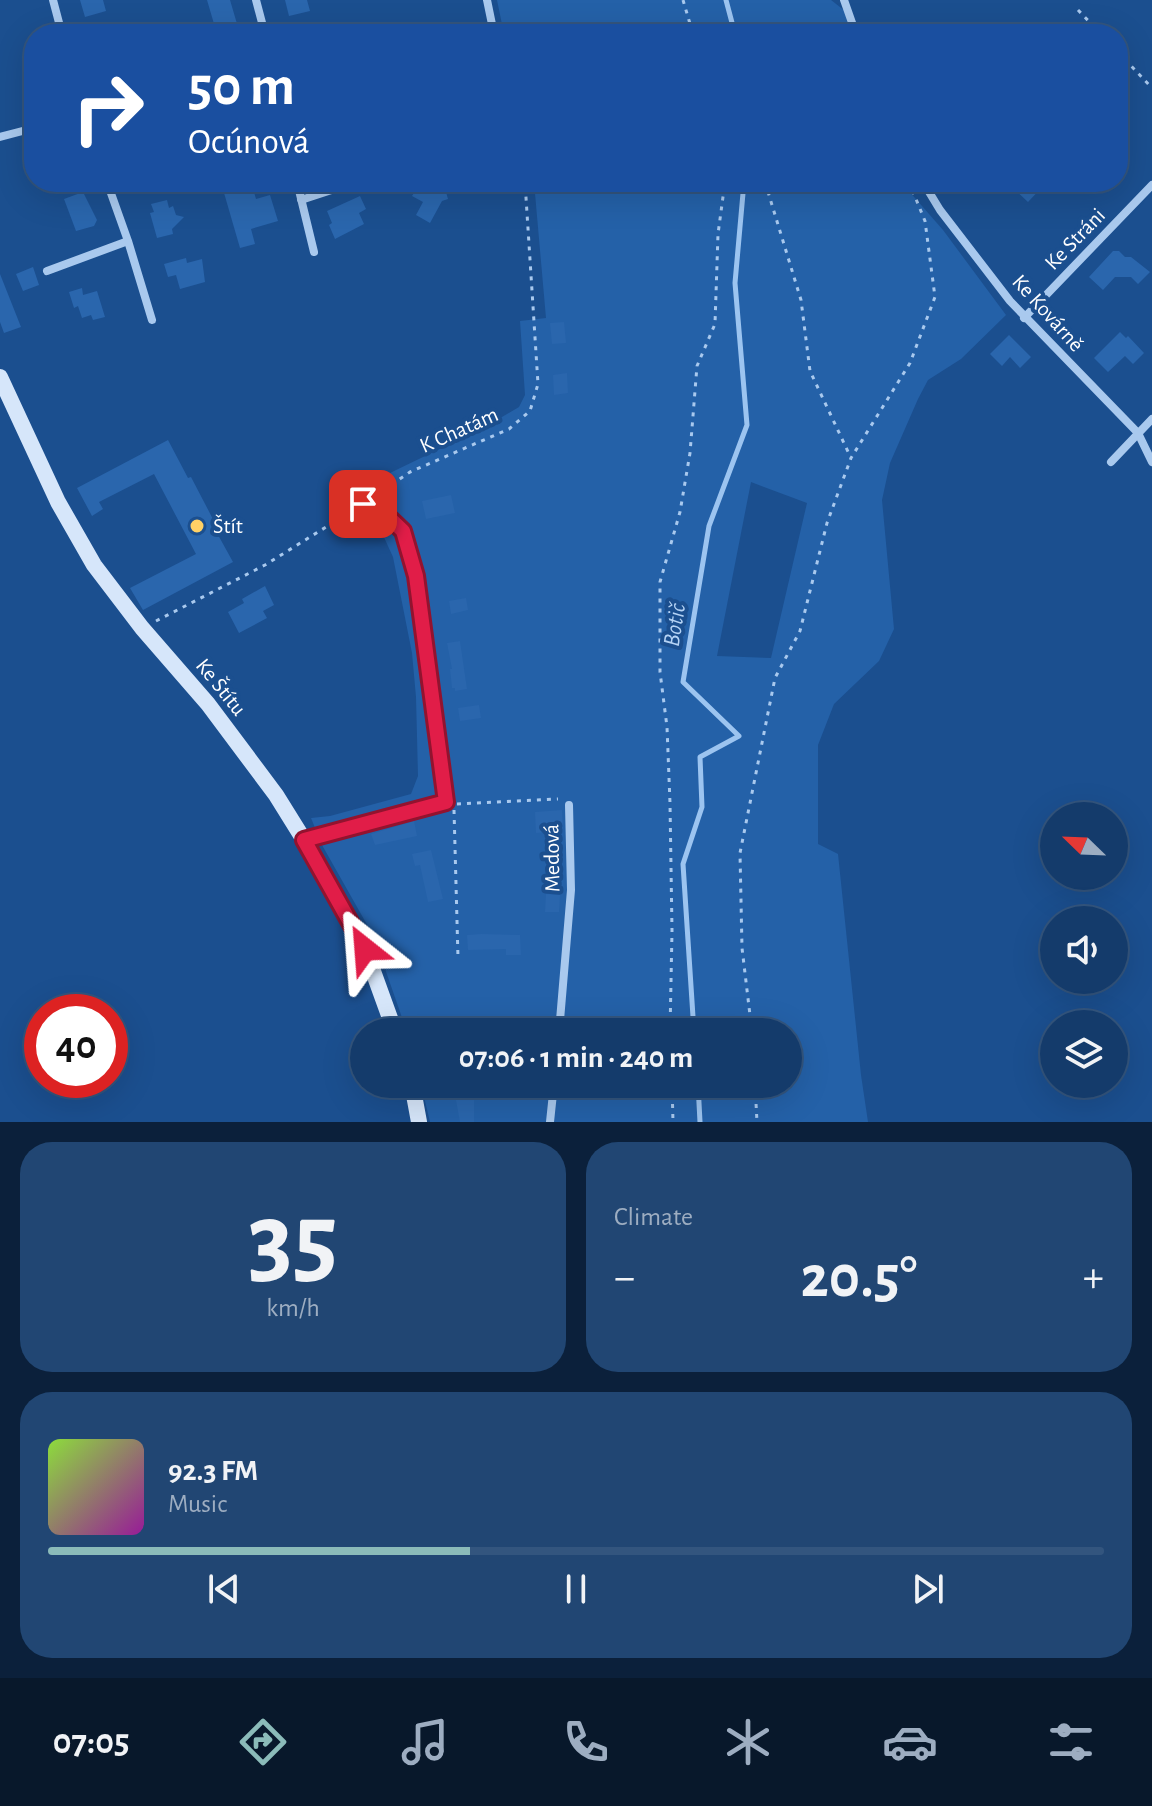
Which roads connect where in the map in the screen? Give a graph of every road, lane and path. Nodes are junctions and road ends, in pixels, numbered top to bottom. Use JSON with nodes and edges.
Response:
{"nodes":[{"id":1,"x":53,"y":0,"type":"edge"},
{"id":2,"x":256,"y":0,"type":"edge"},
{"id":3,"x":487,"y":0,"type":"edge"},
{"id":4,"x":683,"y":0,"type":"edge"},
{"id":5,"x":847,"y":1,"type":"edge"},
{"id":6,"x":1078,"y":10,"type":"dead end"},
{"id":7,"x":59,"y":24,"type":"edge"},
{"id":8,"x":262,"y":24,"type":"edge"},
{"id":9,"x":492,"y":24,"type":"edge"},
{"id":10,"x":690,"y":24,"type":"edge"},
{"id":11,"x":853,"y":24,"type":"edge"},
{"id":12,"x":1091,"y":24,"type":"edge"},
{"id":13,"x":1128,"y":63,"type":"edge"},
{"id":14,"x":1152,"y":88,"type":"edge"},
{"id":15,"x":24,"y":131,"type":"edge"},
{"id":16,"x":0,"y":137,"type":"edge"},
{"id":17,"x":1152,"y":185,"type":"edge"},
{"id":18,"x":111,"y":192,"type":"edge"},
{"id":19,"x":299,"y":192,"type":"edge"},
{"id":20,"x":325,"y":192,"type":"edge"},
{"id":21,"x":526,"y":192,"type":"edge"},
{"id":22,"x":724,"y":192,"type":"edge"},
{"id":23,"x":768,"y":192,"type":"edge"},
{"id":24,"x":913,"y":192,"type":"edge"},
{"id":25,"x":929,"y":192,"type":"edge"},
{"id":26,"x":301,"y":200,"type":"junction"},
{"id":27,"x":128,"y":241,"type":"junction"},
{"id":28,"x":314,"y":252,"type":"dead end"},
{"id":29,"x":47,"y":271,"type":"dead end"},
{"id":30,"x":1024,"y":318,"type":"junction"},
{"id":31,"x":152,"y":320,"type":"dead end"},
{"id":32,"x":0,"y":377,"type":"edge"},
{"id":33,"x":1152,"y":419,"type":"edge"},
{"id":34,"x":1138,"y":433,"type":"junction"},
{"id":35,"x":851,"y":458,"type":"junction"},
{"id":36,"x":1111,"y":462,"type":"dead end"},
{"id":37,"x":1152,"y":462,"type":"edge"},
{"id":38,"x":363,"y":504,"type":"junction"},
{"id":39,"x":142,"y":628,"type":"junction"},
{"id":40,"x":569,"y":805,"type":"joint"},
{"id":41,"x":304,"y":840,"type":"junction"},
{"id":42,"x":458,"y":958,"type":"dead end"},
{"id":43,"x":390,"y":1018,"type":"edge"},
{"id":44,"x":560,"y":1018,"type":"edge"},
{"id":45,"x":670,"y":1018,"type":"edge"},
{"id":46,"x":750,"y":1018,"type":"edge"},
{"id":47,"x":415,"y":1098,"type":"edge"},
{"id":48,"x":553,"y":1098,"type":"edge"},
{"id":49,"x":672,"y":1098,"type":"edge"},
{"id":50,"x":756,"y":1098,"type":"edge"},
{"id":51,"x":419,"y":1122,"type":"edge"},
{"id":52,"x":550,"y":1122,"type":"edge"},
{"id":53,"x":673,"y":1122,"type":"edge"},
{"id":54,"x":757,"y":1122,"type":"edge"}],
"edges":[{"from":1,"to":7,"type":"street"},
{"from":2,"to":8,"type":"street"},
{"from":3,"to":9,"type":"street"},
{"from":4,"to":10,"type":"path"},
{"from":5,"to":11,"type":"street"},
{"from":6,"to":12,"type":"path"},
{"from":13,"to":14,"type":"path"},
{"from":15,"to":16,"type":"street"},
{"from":17,"to":30,"type":"street","name":"Ke Stráni"},
{"from":18,"to":27,"type":"street"},
{"from":19,"to":26,"type":"street"},
{"from":20,"to":26,"type":"street"},
{"from":21,"to":38,"type":"path","name":"K Chatám"},
{"from":22,"to":45,"type":"path"},
{"from":23,"to":35,"type":"path"},
{"from":24,"to":35,"type":"path"},
{"from":25,"to":30,"type":"street","name":"Ke Kovárně"},
{"from":26,"to":28,"type":"street"},
{"from":27,"to":29,"type":"street"},
{"from":27,"to":31,"type":"street"},
{"from":30,"to":34,"type":"street","name":"Ke Kovárně"},
{"from":32,"to":39,"type":"street","name":"Ke Štítu"},
{"from":33,"to":34,"type":"street"},
{"from":34,"to":36,"type":"street"},
{"from":34,"to":37,"type":"street","name":"Ke Kovárně"},
{"from":35,"to":46,"type":"path"},
{"from":38,"to":39,"type":"path","name":"K Chatám"},
{"from":38,"to":41,"type":"street"},
{"from":39,"to":41,"type":"street","name":"Ke Štítu"},
{"from":40,"to":42,"type":"path","name":"Medová"},
{"from":40,"to":44,"type":"street","name":"Medová"},
{"from":41,"to":43,"type":"street","name":"Ke Štítu"},
{"from":47,"to":51,"type":"street"},
{"from":48,"to":52,"type":"street"},
{"from":49,"to":53,"type":"path"},
{"from":50,"to":54,"type":"path"}]}
